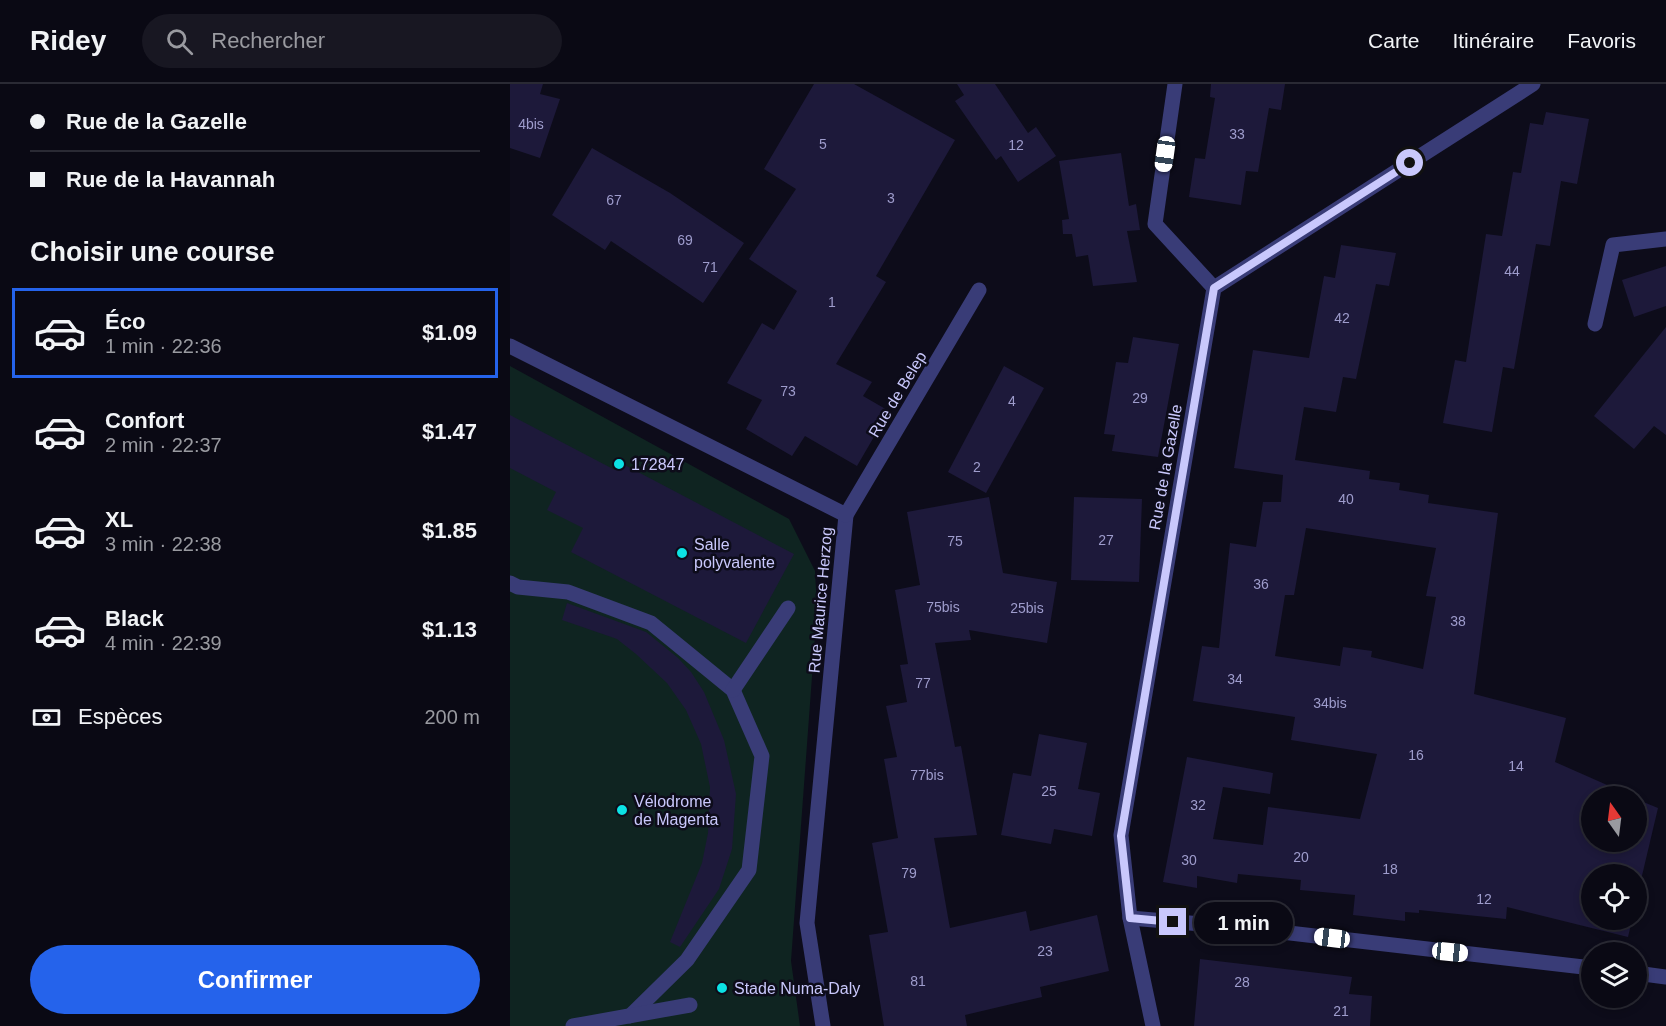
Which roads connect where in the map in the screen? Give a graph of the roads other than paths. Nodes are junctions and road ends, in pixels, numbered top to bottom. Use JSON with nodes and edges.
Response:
{"nodes":[{"id":1,"x":1175,"y":84,"type":"edge"},
{"id":2,"x":1533,"y":84,"type":"edge"},
{"id":3,"x":1666,"y":239,"type":"edge"},
{"id":4,"x":1214,"y":288,"type":"junction"},
{"id":5,"x":979,"y":290,"type":"dead end"},
{"id":6,"x":1595,"y":324,"type":"dead end"},
{"id":7,"x":510,"y":346,"type":"edge"},
{"id":8,"x":846,"y":515,"type":"junction"},
{"id":9,"x":510,"y":584,"type":"edge"},
{"id":10,"x":788,"y":608,"type":"dead end"},
{"id":11,"x":733,"y":690,"type":"junction"},
{"id":12,"x":1130,"y":918,"type":"junction"},
{"id":13,"x":1581,"y":967,"type":"edge"},
{"id":14,"x":1647,"y":974,"type":"edge"},
{"id":15,"x":1666,"y":977,"type":"edge"},
{"id":16,"x":690,"y":1005,"type":"dead end"},
{"id":17,"x":630,"y":1016,"type":"junction"},
{"id":18,"x":573,"y":1026,"type":"edge"},
{"id":19,"x":823,"y":1026,"type":"edge"},
{"id":20,"x":1153,"y":1026,"type":"edge"}],
"edges":[{"from":1,"to":4,"type":"street"},
{"from":2,"to":4,"type":"street"},
{"from":3,"to":6,"type":"street"},
{"from":4,"to":12,"type":"street","name":"Rue de la Gazelle"},
{"from":5,"to":8,"type":"street","name":"Rue de Belep"},
{"from":7,"to":8,"type":"street","name":"Rue Maurice Herzog"},
{"from":8,"to":19,"type":"street","name":"Rue Maurice Herzog"},
{"from":9,"to":11,"type":"street"},
{"from":10,"to":11,"type":"street"},
{"from":11,"to":17,"type":"street"},
{"from":12,"to":13,"type":"street"},
{"from":12,"to":20,"type":"street","name":"Rue de la Gazelle"},
{"from":14,"to":15,"type":"street"},
{"from":16,"to":17,"type":"street"},
{"from":17,"to":18,"type":"street"}]}
